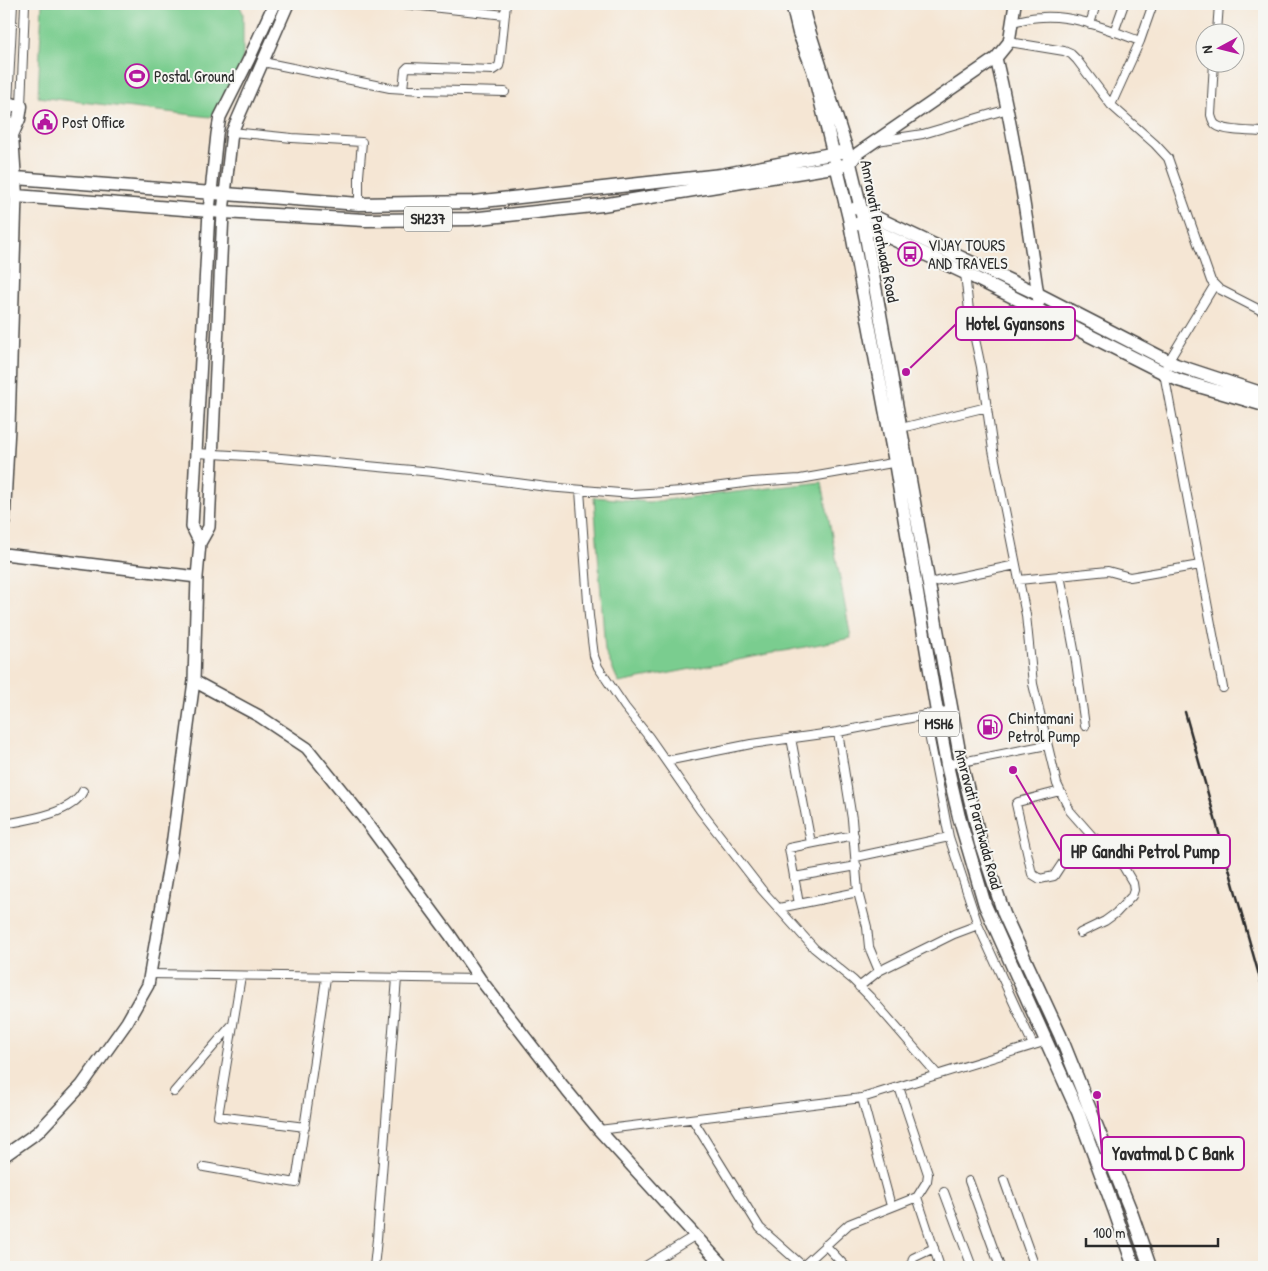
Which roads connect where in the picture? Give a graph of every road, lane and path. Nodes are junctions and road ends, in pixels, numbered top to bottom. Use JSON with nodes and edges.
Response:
{"nodes":[{"id":1,"x":13,"y":4,"type":"edge"},
{"id":2,"x":25,"y":4,"type":"edge"},
{"id":3,"x":274,"y":4,"type":"edge"},
{"id":4,"x":288,"y":4,"type":"edge"},
{"id":5,"x":403,"y":4,"type":"edge"},
{"id":6,"x":483,"y":4,"type":"edge"},
{"id":7,"x":506,"y":4,"type":"edge"},
{"id":8,"x":792,"y":4,"type":"edge"},
{"id":9,"x":802,"y":4,"type":"edge"},
{"id":10,"x":1015,"y":4,"type":"edge"},
{"id":11,"x":1096,"y":4,"type":"edge"},
{"id":12,"x":1124,"y":4,"type":"edge"},
{"id":13,"x":1153,"y":4,"type":"edge"},
{"id":14,"x":1220,"y":4,"type":"edge"},
{"id":15,"x":481,"y":13,"type":"junction"},
{"id":16,"x":505,"y":15,"type":"junction"},
{"id":17,"x":1012,"y":22,"type":"junction"},
{"id":18,"x":1218,"y":22,"type":"edge"},
{"id":19,"x":1090,"y":24,"type":"junction"},
{"id":20,"x":1114,"y":32,"type":"junction"},
{"id":21,"x":8,"y":36,"type":"edge"},
{"id":22,"x":1140,"y":41,"type":"junction"},
{"id":23,"x":1009,"y":42,"type":"junction"},
{"id":24,"x":996,"y":58,"type":"junction"},
{"id":25,"x":263,"y":62,"type":"junction"},
{"id":26,"x":1213,"y":72,"type":"edge"},
{"id":27,"x":403,"y":89,"type":"junction"},
{"id":28,"x":505,"y":92,"type":"dead end"},
{"id":29,"x":1112,"y":102,"type":"junction"},
{"id":30,"x":1008,"y":110,"type":"junction"},
{"id":31,"x":10,"y":111,"type":"edge"},
{"id":32,"x":232,"y":132,"type":"junction"},
{"id":33,"x":1264,"y":132,"type":"edge"},
{"id":34,"x":877,"y":141,"type":"junction"},
{"id":35,"x":846,"y":153,"type":"junction"},
{"id":36,"x":844,"y":165,"type":"junction"},
{"id":37,"x":16,"y":178,"type":"junction"},
{"id":38,"x":210,"y":194,"type":"junction"},
{"id":39,"x":224,"y":195,"type":"junction"},
{"id":40,"x":16,"y":196,"type":"junction"},
{"id":41,"x":359,"y":204,"type":"junction"},
{"id":42,"x":861,"y":209,"type":"junction"},
{"id":43,"x":209,"y":211,"type":"junction"},
{"id":44,"x":223,"y":212,"type":"junction"},
{"id":45,"x":848,"y":212,"type":"junction"},
{"id":46,"x":864,"y":225,"type":"junction"},
{"id":47,"x":965,"y":273,"type":"junction"},
{"id":48,"x":1214,"y":286,"type":"junction"},
{"id":49,"x":1038,"y":294,"type":"junction"},
{"id":50,"x":1041,"y":312,"type":"junction"},
{"id":51,"x":1264,"y":312,"type":"edge"},
{"id":52,"x":1166,"y":368,"type":"junction"},
{"id":53,"x":1264,"y":394,"type":"edge"},
{"id":54,"x":1264,"y":405,"type":"edge"},
{"id":55,"x":987,"y":407,"type":"junction"},
{"id":56,"x":7,"y":427,"type":"edge"},
{"id":57,"x":895,"y":429,"type":"junction"},
{"id":58,"x":197,"y":453,"type":"junction"},
{"id":59,"x":213,"y":454,"type":"junction"},
{"id":60,"x":901,"y":461,"type":"junction"},
{"id":61,"x":580,"y":490,"type":"junction"},
{"id":62,"x":4,"y":522,"type":"edge"},
{"id":63,"x":200,"y":543,"type":"junction"},
{"id":64,"x":4,"y":554,"type":"edge"},
{"id":65,"x":1016,"y":565,"type":"junction"},
{"id":66,"x":1200,"y":565,"type":"junction"},
{"id":67,"x":1060,"y":575,"type":"junction"},
{"id":68,"x":197,"y":577,"type":"junction"},
{"id":69,"x":1019,"y":580,"type":"junction"},
{"id":70,"x":929,"y":583,"type":"junction"},
{"id":71,"x":194,"y":681,"type":"junction"},
{"id":72,"x":1223,"y":688,"type":"dead end"},
{"id":73,"x":952,"y":710,"type":"junction"},
{"id":74,"x":931,"y":713,"type":"junction"},
{"id":75,"x":1085,"y":726,"type":"dead end"},
{"id":76,"x":838,"y":732,"type":"junction"},
{"id":77,"x":791,"y":738,"type":"junction"},
{"id":78,"x":1047,"y":745,"type":"junction"},
{"id":79,"x":666,"y":761,"type":"junction"},
{"id":80,"x":961,"y":762,"type":"junction"},
{"id":81,"x":947,"y":765,"type":"junction"},
{"id":82,"x":1060,"y":791,"type":"junction"},
{"id":83,"x":83,"y":792,"type":"dead end"},
{"id":84,"x":4,"y":824,"type":"edge"},
{"id":85,"x":854,"y":834,"type":"junction"},
{"id":86,"x":1092,"y":836,"type":"junction"},
{"id":87,"x":949,"y":837,"type":"junction"},
{"id":88,"x":811,"y":843,"type":"junction"},
{"id":89,"x":856,"y":857,"type":"junction"},
{"id":90,"x":857,"y":866,"type":"junction"},
{"id":91,"x":794,"y":877,"type":"junction"},
{"id":92,"x":858,"y":892,"type":"junction"},
{"id":93,"x":799,"y":904,"type":"junction"},
{"id":94,"x":779,"y":908,"type":"junction"},
{"id":95,"x":978,"y":925,"type":"junction"},
{"id":96,"x":1080,"y":933,"type":"dead end"},
{"id":97,"x":879,"y":972,"type":"junction"},
{"id":98,"x":150,"y":974,"type":"junction"},
{"id":99,"x":240,"y":976,"type":"junction"},
{"id":100,"x":326,"y":978,"type":"junction"},
{"id":101,"x":397,"y":978,"type":"junction"},
{"id":102,"x":480,"y":980,"type":"junction"},
{"id":103,"x":859,"y":986,"type":"junction"},
{"id":104,"x":232,"y":1024,"type":"junction"},
{"id":105,"x":1047,"y":1041,"type":"junction"},
{"id":106,"x":1034,"y":1045,"type":"junction"},
{"id":107,"x":938,"y":1074,"type":"junction"},
{"id":108,"x":899,"y":1086,"type":"junction"},
{"id":109,"x":174,"y":1092,"type":"dead end"},
{"id":110,"x":862,"y":1098,"type":"junction"},
{"id":111,"x":693,"y":1120,"type":"junction"},
{"id":112,"x":305,"y":1127,"type":"junction"},
{"id":113,"x":599,"y":1130,"type":"junction"},
{"id":114,"x":4,"y":1156,"type":"edge"},
{"id":115,"x":204,"y":1167,"type":"dead end"},
{"id":116,"x":1004,"y":1180,"type":"dead end"},
{"id":117,"x":969,"y":1181,"type":"dead end"},
{"id":118,"x":944,"y":1192,"type":"dead end"},
{"id":119,"x":917,"y":1197,"type":"junction"},
{"id":120,"x":891,"y":1206,"type":"junction"},
{"id":121,"x":696,"y":1236,"type":"junction"},
{"id":122,"x":825,"y":1245,"type":"junction"},
{"id":123,"x":934,"y":1248,"type":"junction"},
{"id":124,"x":374,"y":1267,"type":"edge"},
{"id":125,"x":644,"y":1267,"type":"edge"},
{"id":126,"x":724,"y":1267,"type":"edge"},
{"id":127,"x":803,"y":1267,"type":"edge"},
{"id":128,"x":846,"y":1267,"type":"edge"},
{"id":129,"x":911,"y":1267,"type":"edge"},
{"id":130,"x":940,"y":1267,"type":"edge"},
{"id":131,"x":972,"y":1267,"type":"edge"},
{"id":132,"x":1000,"y":1267,"type":"edge"},
{"id":133,"x":1035,"y":1267,"type":"edge"},
{"id":134,"x":1134,"y":1267,"type":"edge"},
{"id":135,"x":1150,"y":1267,"type":"edge"}],
"edges":[{"from":1,"to":21,"type":"street"},
{"from":2,"to":31,"type":"street"},
{"from":3,"to":38,"type":"street"},
{"from":4,"to":25,"type":"street"},
{"from":5,"to":15,"type":"street"},
{"from":6,"to":15,"type":"street"},
{"from":7,"to":16,"type":"street"},
{"from":8,"to":35,"type":"main road"},
{"from":9,"to":35,"type":"main road"},
{"from":10,"to":17,"type":"street"},
{"from":11,"to":19,"type":"street"},
{"from":12,"to":20,"type":"street"},
{"from":13,"to":22,"type":"street"},
{"from":14,"to":18,"type":"street"},
{"from":15,"to":16,"type":"street"},
{"from":16,"to":27,"type":"street"},
{"from":17,"to":19,"type":"street"},
{"from":17,"to":23,"type":"street"},
{"from":19,"to":20,"type":"street"},
{"from":20,"to":22,"type":"street"},
{"from":21,"to":31,"type":"street"},
{"from":22,"to":29,"type":"street"},
{"from":23,"to":24,"type":"street"},
{"from":23,"to":29,"type":"street"},
{"from":24,"to":30,"type":"street"},
{"from":24,"to":34,"type":"street"},
{"from":25,"to":27,"type":"street"},
{"from":25,"to":32,"type":"street"},
{"from":26,"to":33,"type":"street"},
{"from":27,"to":28,"type":"street"},
{"from":29,"to":48,"type":"street"},
{"from":30,"to":34,"type":"street"},
{"from":30,"to":49,"type":"street"},
{"from":31,"to":37,"type":"main road"},
{"from":32,"to":39,"type":"street"},
{"from":32,"to":41,"type":"street"},
{"from":34,"to":35,"type":"street"},
{"from":35,"to":36,"type":"main road","name":"Amravati Paratwada Road","number":"MSH6"},
{"from":35,"to":36,"type":"street"},
{"from":35,"to":41,"type":"main road"},
{"from":36,"to":42,"type":"main road","name":"Amravati Paratwada Road","number":"MSH6"},
{"from":36,"to":44,"type":"main road","number":"SH237"},
{"from":36,"to":45,"type":"main road","name":"Amravati Paratwada Road","number":"MSH6"},
{"from":37,"to":38,"type":"main road"},
{"from":37,"to":40,"type":"main road"},
{"from":38,"to":39,"type":"main road"},
{"from":38,"to":43,"type":"street"},
{"from":39,"to":41,"type":"main road"},
{"from":39,"to":44,"type":"street"},
{"from":40,"to":43,"type":"main road","number":"SH237"},
{"from":40,"to":56,"type":"street"},
{"from":42,"to":45,"type":"main road"},
{"from":42,"to":46,"type":"main road","name":"Amravati Paratwada Road","number":"MSH6"},
{"from":42,"to":49,"type":"main road"},
{"from":43,"to":44,"type":"main road","number":"SH237"},
{"from":43,"to":58,"type":"street"},
{"from":44,"to":59,"type":"street"},
{"from":45,"to":46,"type":"main road"},
{"from":45,"to":57,"type":"main road","name":"Amravati Paratwada Road","number":"MSH6"},
{"from":46,"to":47,"type":"main road"},
{"from":46,"to":57,"type":"main road","name":"Amravati Paratwada Road","number":"MSH6"},
{"from":47,"to":50,"type":"main road"},
{"from":47,"to":55,"type":"street"},
{"from":48,"to":51,"type":"street"},
{"from":48,"to":52,"type":"street"},
{"from":49,"to":50,"type":"street"},
{"from":49,"to":52,"type":"main road"},
{"from":50,"to":52,"type":"main road"},
{"from":52,"to":53,"type":"main road"},
{"from":52,"to":54,"type":"main road"},
{"from":52,"to":66,"type":"street"},
{"from":55,"to":57,"type":"street"},
{"from":55,"to":65,"type":"street"},
{"from":56,"to":62,"type":"street"},
{"from":57,"to":60,"type":"main road","name":"Amravati Paratwada Road","number":"MSH6"},
{"from":58,"to":59,"type":"street"},
{"from":58,"to":63,"type":"street"},
{"from":59,"to":61,"type":"street"},
{"from":59,"to":63,"type":"street"},
{"from":60,"to":61,"type":"street"},
{"from":60,"to":70,"type":"main road","name":"Amravati Paratwada Road","number":"MSH6"},
{"from":60,"to":74,"type":"main road","name":"Amravati Paratwada Road","number":"MSH6"},
{"from":61,"to":79,"type":"street"},
{"from":63,"to":68,"type":"street"},
{"from":64,"to":68,"type":"street"},
{"from":65,"to":69,"type":"street"},
{"from":65,"to":70,"type":"street"},
{"from":66,"to":67,"type":"street"},
{"from":66,"to":72,"type":"street"},
{"from":67,"to":69,"type":"street"},
{"from":67,"to":75,"type":"street"},
{"from":68,"to":71,"type":"street"},
{"from":69,"to":78,"type":"street"},
{"from":70,"to":73,"type":"main road","name":"Amravati Paratwada Road","number":"MSH6"},
{"from":71,"to":98,"type":"street"},
{"from":71,"to":102,"type":"street"},
{"from":73,"to":74,"type":"street"},
{"from":73,"to":80,"type":"main road","name":"Amravati Paratwada Road","number":"MSH6"},
{"from":74,"to":76,"type":"street"},
{"from":74,"to":81,"type":"main road","name":"Amravati Paratwada Road","number":"MSH6"},
{"from":74,"to":87,"type":"street"},
{"from":76,"to":77,"type":"street"},
{"from":76,"to":85,"type":"street"},
{"from":77,"to":79,"type":"street"},
{"from":77,"to":88,"type":"street"},
{"from":78,"to":80,"type":"street"},
{"from":78,"to":82,"type":"street"},
{"from":79,"to":94,"type":"street"},
{"from":80,"to":81,"type":"street"},
{"from":80,"to":135,"type":"main road","name":"Amravati Paratwada Road","number":"MSH6"},
{"from":81,"to":105,"type":"main road","name":"Amravati Paratwada Road","number":"MSH6"},
{"from":82,"to":86,"type":"street"},
{"from":82,"to":86,"type":"street"},
{"from":83,"to":84,"type":"street"},
{"from":85,"to":88,"type":"street"},
{"from":85,"to":89,"type":"street"},
{"from":86,"to":96,"type":"street"},
{"from":87,"to":89,"type":"street"},
{"from":87,"to":95,"type":"street"},
{"from":88,"to":91,"type":"street"},
{"from":89,"to":90,"type":"street"},
{"from":90,"to":91,"type":"street"},
{"from":90,"to":92,"type":"street"},
{"from":91,"to":93,"type":"street"},
{"from":92,"to":93,"type":"street"},
{"from":92,"to":97,"type":"street"},
{"from":93,"to":94,"type":"street"},
{"from":94,"to":103,"type":"street"},
{"from":95,"to":97,"type":"street"},
{"from":95,"to":106,"type":"street"},
{"from":97,"to":103,"type":"street"},
{"from":98,"to":99,"type":"street"},
{"from":98,"to":114,"type":"street"},
{"from":99,"to":100,"type":"street"},
{"from":99,"to":104,"type":"street"},
{"from":100,"to":101,"type":"street"},
{"from":100,"to":112,"type":"street"},
{"from":101,"to":102,"type":"street"},
{"from":101,"to":124,"type":"street"},
{"from":102,"to":113,"type":"street"},
{"from":103,"to":107,"type":"street"},
{"from":104,"to":109,"type":"street"},
{"from":104,"to":112,"type":"street"},
{"from":105,"to":106,"type":"street"},
{"from":105,"to":134,"type":"main road","name":"Amravati Paratwada Road","number":"MSH6"},
{"from":106,"to":107,"type":"street"},
{"from":107,"to":108,"type":"street"},
{"from":108,"to":110,"type":"street"},
{"from":108,"to":119,"type":"street"},
{"from":110,"to":111,"type":"street"},
{"from":110,"to":120,"type":"street"},
{"from":111,"to":113,"type":"street"},
{"from":111,"to":127,"type":"street"},
{"from":112,"to":115,"type":"street"},
{"from":113,"to":121,"type":"street"},
{"from":116,"to":133,"type":"street"},
{"from":117,"to":132,"type":"street"},
{"from":118,"to":131,"type":"street"},
{"from":119,"to":120,"type":"street"},
{"from":119,"to":123,"type":"street"},
{"from":120,"to":122,"type":"street"},
{"from":121,"to":125,"type":"street"},
{"from":121,"to":126,"type":"street"},
{"from":122,"to":127,"type":"street"},
{"from":122,"to":128,"type":"street"},
{"from":123,"to":129,"type":"street"},
{"from":123,"to":130,"type":"street"}]}
